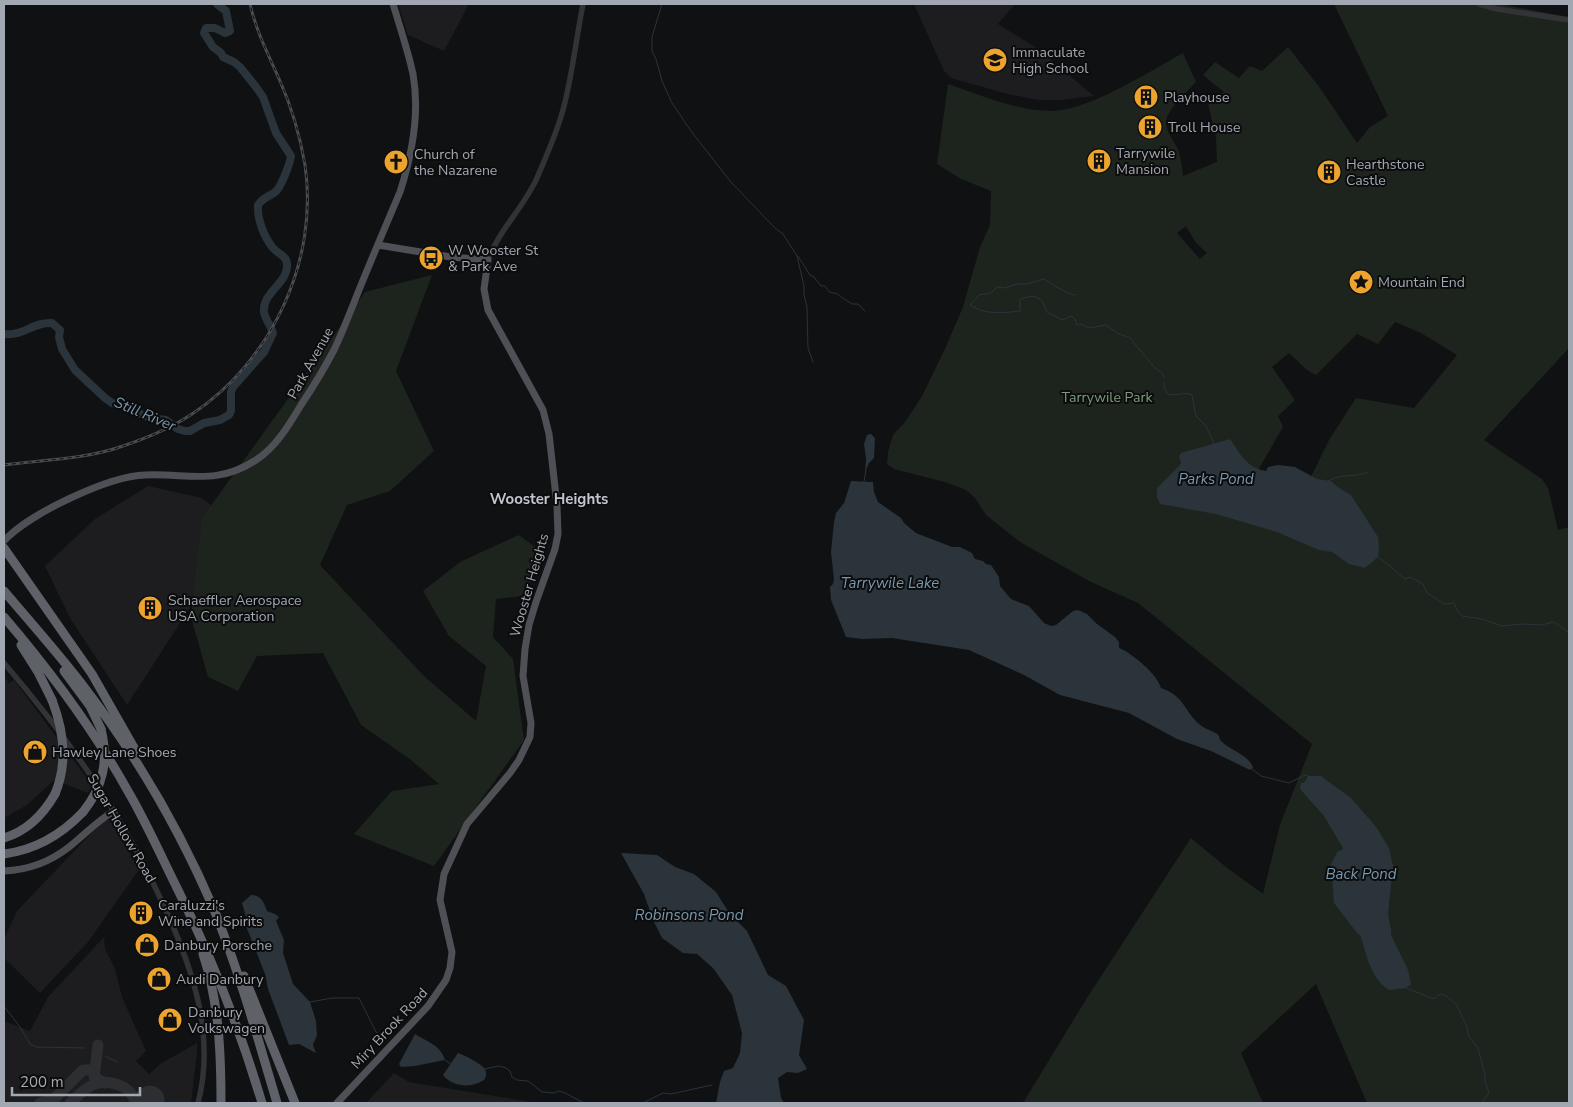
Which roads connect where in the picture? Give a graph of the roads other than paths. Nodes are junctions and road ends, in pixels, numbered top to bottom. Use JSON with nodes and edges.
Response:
{"nodes":[{"id":1,"x":393,"y":4,"type":"edge"},
{"id":2,"x":583,"y":4,"type":"edge"},
{"id":3,"x":1479,"y":4,"type":"edge"},
{"id":4,"x":1569,"y":20,"type":"edge"},
{"id":5,"x":378,"y":245,"type":"junction"},
{"id":6,"x":488,"y":260,"type":"junction"},
{"id":7,"x":4,"y":541,"type":"edge"},
{"id":8,"x":4,"y":548,"type":"edge"},
{"id":9,"x":4,"y":591,"type":"edge"},
{"id":10,"x":4,"y":617,"type":"edge"},
{"id":11,"x":4,"y":621,"type":"edge"},
{"id":12,"x":4,"y":663,"type":"edge"},
{"id":13,"x":114,"y":811,"type":"junction"},
{"id":14,"x":4,"y":838,"type":"edge"},
{"id":15,"x":182,"y":842,"type":"junction"},
{"id":16,"x":4,"y":854,"type":"edge"},
{"id":17,"x":4,"y":871,"type":"edge"},
{"id":18,"x":177,"y":889,"type":"junction"},
{"id":19,"x":209,"y":899,"type":"junction"},
{"id":20,"x":449,"y":935,"type":"joint"},
{"id":21,"x":198,"y":1103,"type":"edge"},
{"id":22,"x":221,"y":1103,"type":"edge"},
{"id":23,"x":262,"y":1103,"type":"edge"},
{"id":24,"x":277,"y":1103,"type":"edge"},
{"id":25,"x":295,"y":1103,"type":"edge"},
{"id":26,"x":336,"y":1103,"type":"edge"}],
"edges":[{"from":1,"to":5,"type":"main road","name":"Park Avenue"},
{"from":2,"to":6,"type":"street"},
{"from":3,"to":4,"type":"street"},
{"from":5,"to":6,"type":"main road"},
{"from":5,"to":7,"type":"main road","name":"Park Avenue"},
{"from":6,"to":20,"type":"main road","name":"Wooster Heights"},
{"from":8,"to":15,"type":"highway"},
{"from":9,"to":15,"type":"highway"},
{"from":9,"to":16,"type":"highway","bridge":true},
{"from":10,"to":18,"type":"highway"},
{"from":11,"to":14,"type":"highway","bridge":true},
{"from":12,"to":13,"type":"street","name":"Sugar Hollow Road"},
{"from":13,"to":17,"type":"main road"},
{"from":13,"to":21,"type":"street","name":"Sugar Hollow Road"},
{"from":15,"to":19,"type":"highway"},
{"from":18,"to":22,"type":"highway"},
{"from":18,"to":23,"type":"highway"},
{"from":19,"to":24,"type":"highway"},
{"from":19,"to":25,"type":"highway"},
{"from":20,"to":26,"type":"main road","name":"Miry Brook Road"}]}
